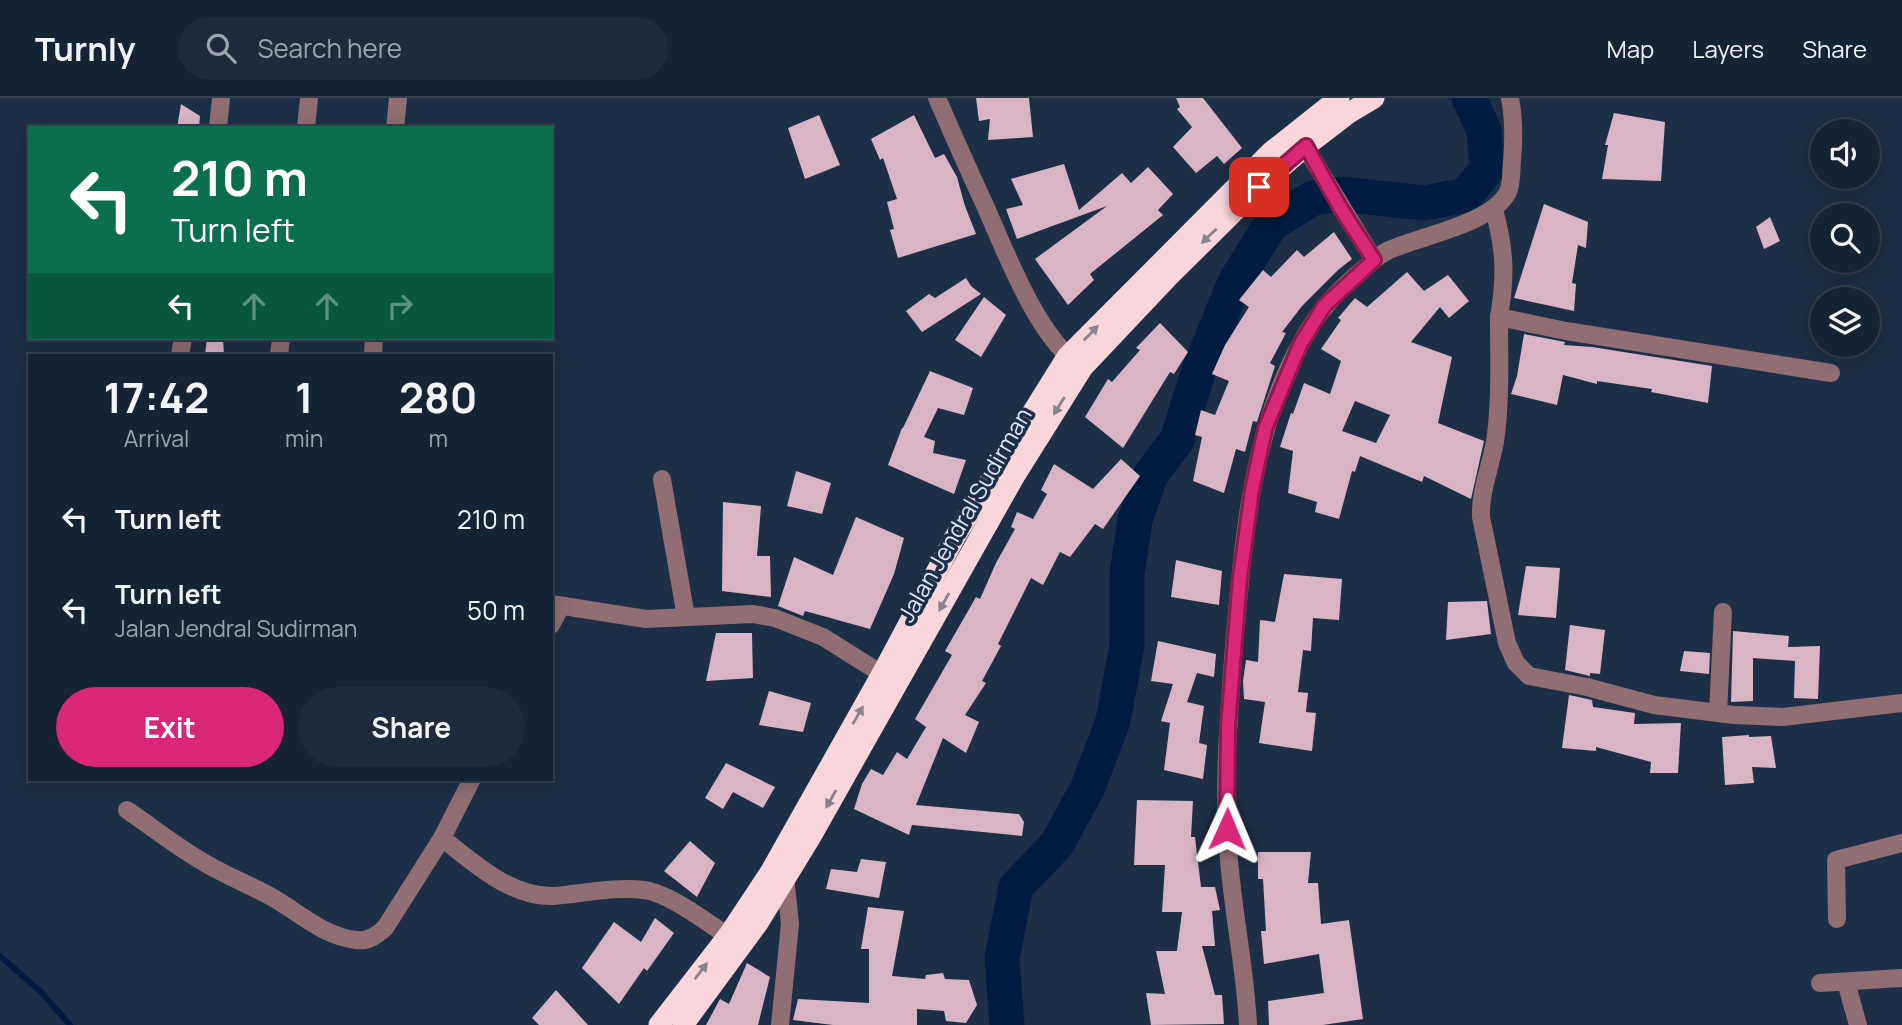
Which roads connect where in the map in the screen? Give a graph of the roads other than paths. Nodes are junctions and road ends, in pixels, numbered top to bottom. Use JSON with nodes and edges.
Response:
{"nodes":[{"id":1,"x":222,"y":98,"type":"edge"},
{"id":2,"x":309,"y":98,"type":"edge"},
{"id":3,"x":398,"y":98,"type":"edge"},
{"id":4,"x":937,"y":98,"type":"edge"},
{"id":5,"x":1339,"y":98,"type":"edge"},
{"id":6,"x":1374,"y":98,"type":"edge"},
{"id":7,"x":1510,"y":98,"type":"edge"},
{"id":8,"x":218,"y":126,"type":"edge"},
{"id":9,"x":306,"y":126,"type":"edge"},
{"id":10,"x":395,"y":126,"type":"edge"},
{"id":11,"x":1301,"y":139,"type":"junction"},
{"id":12,"x":1494,"y":210,"type":"junction"},
{"id":13,"x":1374,"y":260,"type":"junction"},
{"id":14,"x":1499,"y":317,"type":"junction"},
{"id":15,"x":1075,"y":362,"type":"junction"},
{"id":16,"x":1831,"y":373,"type":"dead end"},
{"id":17,"x":662,"y":479,"type":"dead end"},
{"id":18,"x":556,"y":605,"type":"edge"},
{"id":19,"x":1723,"y":612,"type":"dead end"},
{"id":20,"x":686,"y":617,"type":"junction"},
{"id":21,"x":881,"y":674,"type":"junction"},
{"id":22,"x":1902,"y":703,"type":"edge"},
{"id":23,"x":1718,"y":713,"type":"junction"},
{"id":24,"x":471,"y":781,"type":"edge"},
{"id":25,"x":127,"y":810,"type":"dead end"},
{"id":26,"x":442,"y":838,"type":"junction"},
{"id":27,"x":1902,"y":844,"type":"edge"},
{"id":28,"x":778,"y":874,"type":"junction"},
{"id":29,"x":1837,"y":919,"type":"dead end"},
{"id":30,"x":728,"y":936,"type":"junction"},
{"id":31,"x":1902,"y":978,"type":"edge"},
{"id":32,"x":1846,"y":982,"type":"junction"},
{"id":33,"x":1820,"y":983,"type":"dead end"},
{"id":34,"x":659,"y":1025,"type":"edge"},
{"id":35,"x":683,"y":1025,"type":"edge"},
{"id":36,"x":780,"y":1025,"type":"edge"},
{"id":37,"x":1248,"y":1025,"type":"edge"},
{"id":38,"x":1858,"y":1025,"type":"edge"}],
"edges":[{"from":1,"to":8,"type":"street"},
{"from":2,"to":9,"type":"street"},
{"from":3,"to":10,"type":"street"},
{"from":4,"to":15,"type":"street"},
{"from":5,"to":11,"type":"highway","name":"Jalan Jendral Sudirman"},
{"from":6,"to":11,"type":"highway","name":"Jalan Jendral Sudirman"},
{"from":7,"to":12,"type":"street"},
{"from":11,"to":13,"type":"street"},
{"from":11,"to":15,"type":"highway","name":"Jalan Jendral Sudirman"},
{"from":12,"to":13,"type":"street"},
{"from":12,"to":14,"type":"street"},
{"from":13,"to":37,"type":"street"},
{"from":14,"to":16,"type":"street"},
{"from":14,"to":23,"type":"street"},
{"from":15,"to":21,"type":"highway","name":"Jalan Jendral Sudirman"},
{"from":15,"to":28,"type":"highway","name":"Jalan Jendral Sudirman","one_way":true},
{"from":17,"to":20,"type":"street"},
{"from":18,"to":20,"type":"street"},
{"from":19,"to":23,"type":"street"},
{"from":20,"to":21,"type":"street"},
{"from":28,"to":21,"type":"highway","name":"Jalan Jendral Sudirman","one_way":true},
{"from":22,"to":23,"type":"street"},
{"from":24,"to":26,"type":"street"},
{"from":25,"to":26,"type":"street"},
{"from":26,"to":30,"type":"street"},
{"from":27,"to":29,"type":"street"},
{"from":28,"to":30,"type":"highway","name":"Jalan Jendral Sudirman"},
{"from":28,"to":35,"type":"highway","name":"Jalan Jendral Sudirman"},
{"from":28,"to":36,"type":"street"},
{"from":34,"to":30,"type":"highway","name":"Jalan Jendral Sudirman","one_way":true},
{"from":31,"to":32,"type":"street"},
{"from":32,"to":33,"type":"street"},
{"from":32,"to":38,"type":"street"}]}
